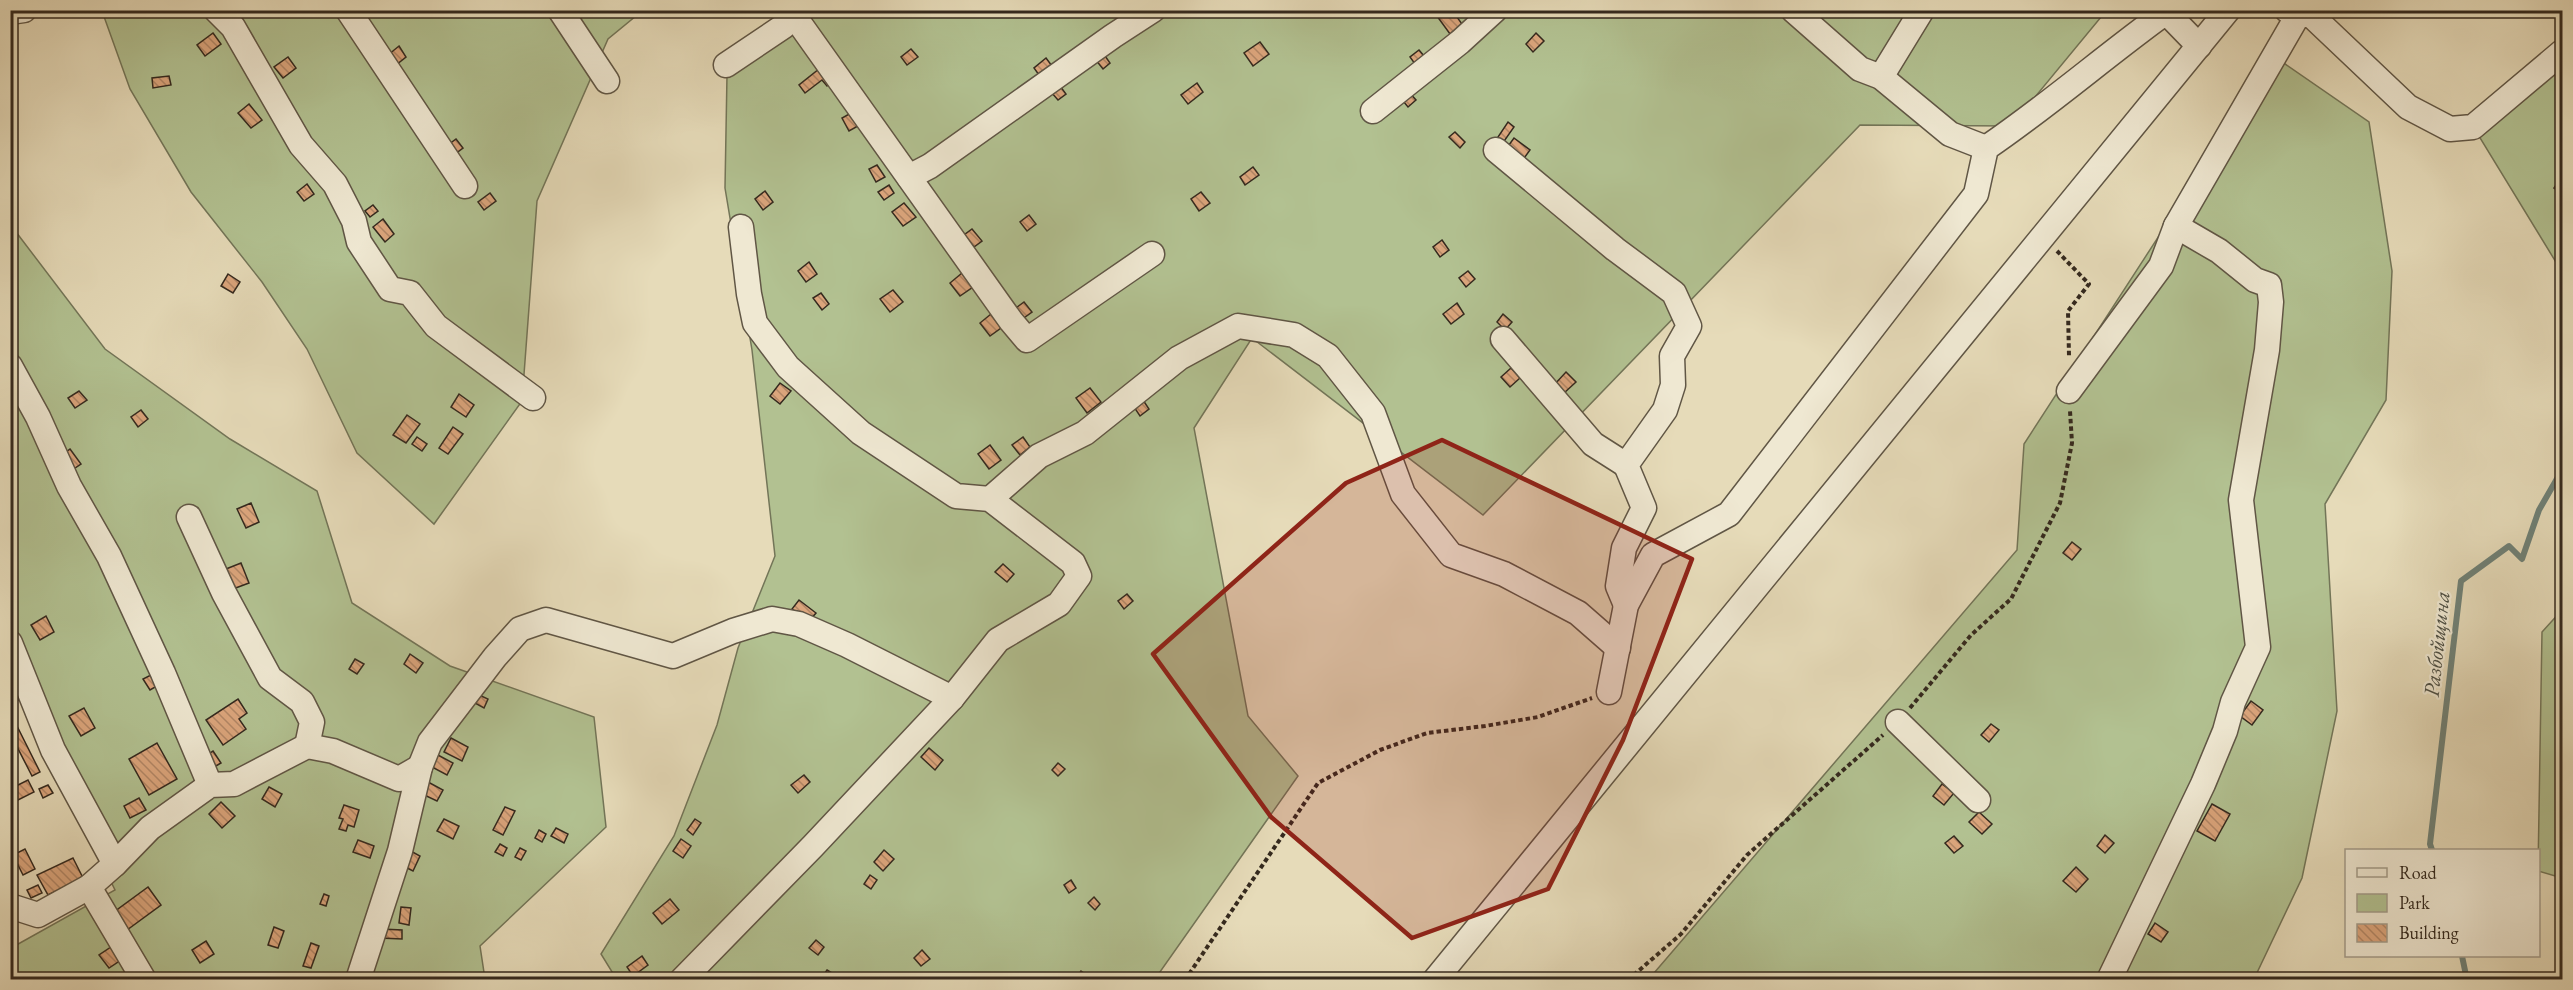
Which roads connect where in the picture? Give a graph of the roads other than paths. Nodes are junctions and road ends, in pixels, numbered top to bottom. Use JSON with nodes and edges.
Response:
{"nodes":[{"id":1,"x":24,"y":10,"type":"edge"},
{"id":2,"x":216,"y":10,"type":"edge"},
{"id":3,"x":348,"y":10,"type":"edge"},
{"id":4,"x":560,"y":10,"type":"edge"},
{"id":5,"x":1153,"y":10,"type":"edge"},
{"id":6,"x":1495,"y":10,"type":"edge"},
{"id":7,"x":1793,"y":10,"type":"edge"},
{"id":8,"x":1922,"y":10,"type":"edge"},
{"id":9,"x":2228,"y":10,"type":"edge"},
{"id":10,"x":791,"y":11,"type":"edge"},
{"id":11,"x":2167,"y":11,"type":"edge"},
{"id":12,"x":10,"y":12,"type":"edge"},
{"id":13,"x":2292,"y":13,"type":"edge"},
{"id":14,"x":2199,"y":46,"type":"junction"},
{"id":15,"x":2562,"y":52,"type":"edge"},
{"id":16,"x":726,"y":65,"type":"dead end"},
{"id":17,"x":1881,"y":77,"type":"junction"},
{"id":18,"x":607,"y":81,"type":"dead end"},
{"id":19,"x":1373,"y":111,"type":"dead end"},
{"id":20,"x":1986,"y":148,"type":"junction"},
{"id":21,"x":1496,"y":150,"type":"dead end"},
{"id":22,"x":909,"y":177,"type":"junction"},
{"id":23,"x":465,"y":186,"type":"dead end"},
{"id":24,"x":741,"y":226,"type":"dead end"},
{"id":25,"x":2176,"y":226,"type":"junction"},
{"id":26,"x":1152,"y":254,"type":"dead end"},
{"id":27,"x":1503,"y":339,"type":"dead end"},
{"id":28,"x":10,"y":366,"type":"edge"},
{"id":29,"x":2069,"y":391,"type":"road end"},
{"id":30,"x":533,"y":398,"type":"dead end"},
{"id":31,"x":1626,"y":465,"type":"junction"},
{"id":32,"x":990,"y":499,"type":"junction"},
{"id":33,"x":189,"y":517,"type":"dead end"},
{"id":34,"x":1626,"y":605,"type":"junction"},
{"id":35,"x":10,"y":643,"type":"edge"},
{"id":36,"x":1618,"y":648,"type":"junction"},
{"id":37,"x":1609,"y":692,"type":"road end"},
{"id":38,"x":952,"y":698,"type":"junction"},
{"id":39,"x":1898,"y":722,"type":"road end"},
{"id":40,"x":307,"y":746,"type":"junction"},
{"id":41,"x":420,"y":767,"type":"junction"},
{"id":42,"x":210,"y":785,"type":"junction"},
{"id":43,"x":1978,"y":800,"type":"dead end"},
{"id":44,"x":114,"y":864,"type":"junction"},
{"id":45,"x":89,"y":887,"type":"junction"},
{"id":46,"x":10,"y":906,"type":"edge"},
{"id":47,"x":144,"y":980,"type":"edge"},
{"id":48,"x":358,"y":980,"type":"edge"},
{"id":49,"x":682,"y":980,"type":"edge"},
{"id":50,"x":1435,"y":980,"type":"edge"},
{"id":51,"x":2109,"y":980,"type":"edge"}],
"edges":[{"from":1,"to":12,"type":"street"},
{"from":2,"to":30,"type":"street"},
{"from":3,"to":23,"type":"street"},
{"from":4,"to":18,"type":"street"},
{"from":5,"to":22,"type":"street"},
{"from":6,"to":19,"type":"street"},
{"from":7,"to":17,"type":"street"},
{"from":8,"to":17,"type":"street"},
{"from":9,"to":14,"type":"street"},
{"from":10,"to":16,"type":"street"},
{"from":10,"to":22,"type":"street"},
{"from":11,"to":14,"type":"street"},
{"from":11,"to":20,"type":"street"},
{"from":13,"to":15,"type":"street"},
{"from":13,"to":25,"type":"street"},
{"from":14,"to":50,"type":"street"},
{"from":17,"to":20,"type":"street"},
{"from":20,"to":34,"type":"street"},
{"from":21,"to":31,"type":"street"},
{"from":22,"to":26,"type":"street"},
{"from":24,"to":32,"type":"street"},
{"from":25,"to":29,"type":"street"},
{"from":25,"to":51,"type":"street"},
{"from":27,"to":31,"type":"street"},
{"from":28,"to":42,"type":"street"},
{"from":31,"to":34,"type":"street"},
{"from":32,"to":36,"type":"street"},
{"from":32,"to":38,"type":"street"},
{"from":33,"to":40,"type":"street"},
{"from":34,"to":36,"type":"street"},
{"from":35,"to":44,"type":"street"},
{"from":36,"to":37,"type":"street"},
{"from":38,"to":41,"type":"street"},
{"from":38,"to":49,"type":"street"},
{"from":39,"to":43,"type":"street"},
{"from":40,"to":41,"type":"street"},
{"from":40,"to":42,"type":"street"},
{"from":41,"to":48,"type":"street"},
{"from":42,"to":44,"type":"street"},
{"from":44,"to":45,"type":"street"},
{"from":45,"to":46,"type":"street"},
{"from":45,"to":47,"type":"street"}]}
